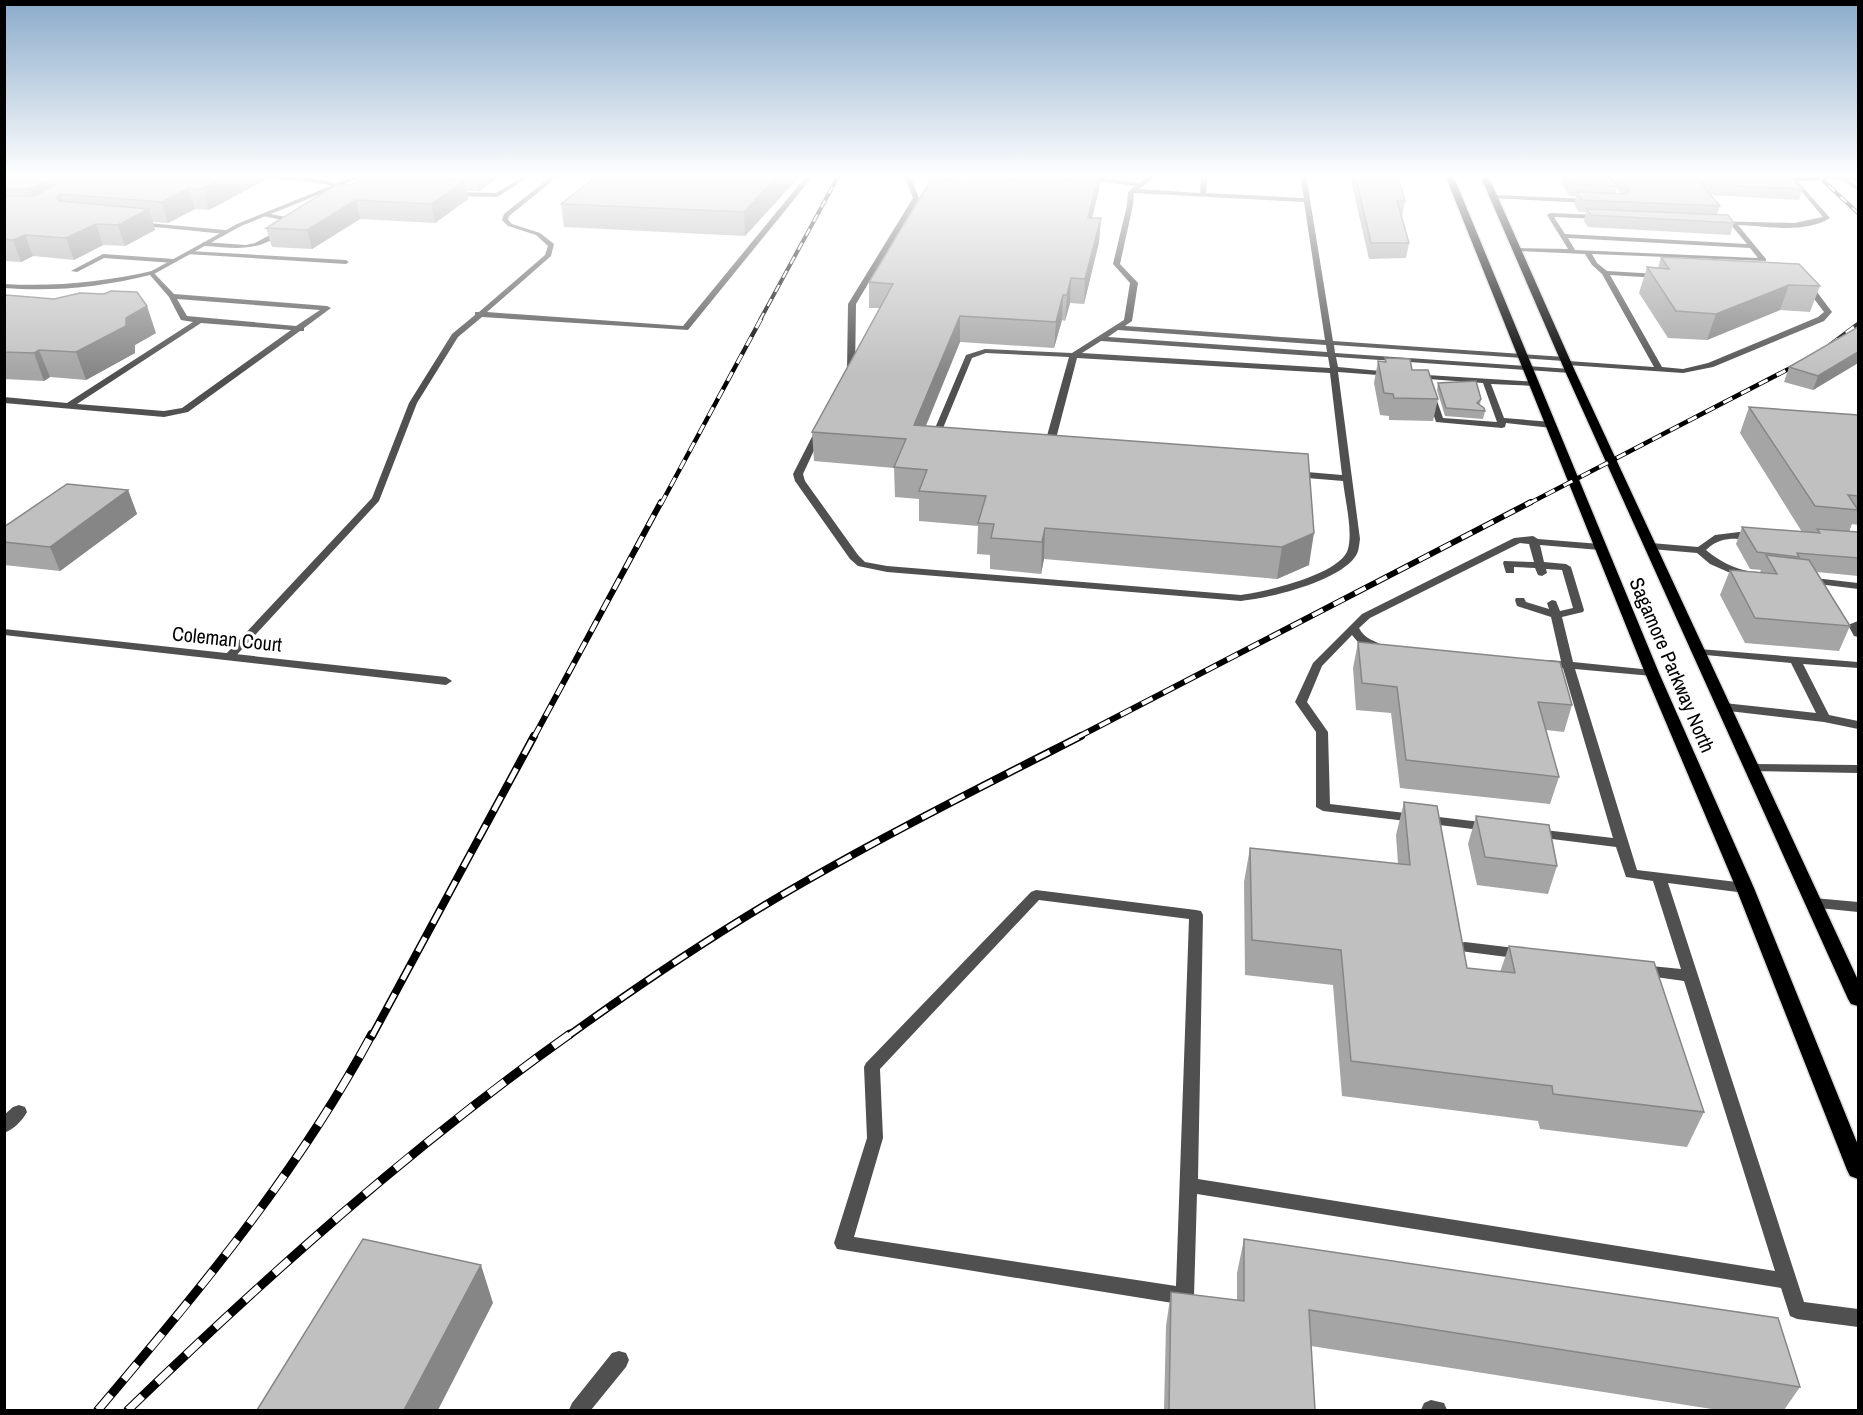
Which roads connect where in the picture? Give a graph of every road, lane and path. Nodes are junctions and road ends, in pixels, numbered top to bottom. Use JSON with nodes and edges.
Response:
{"nodes":[{"id":1,"x":209,"y":241,"type":"edge"},
{"id":2,"x":264,"y":241,"type":"edge"},
{"id":3,"x":548,"y":241,"type":"edge"},
{"id":4,"x":758,"y":241,"type":"edge"},
{"id":5,"x":890,"y":241,"type":"edge"},
{"id":6,"x":1121,"y":241,"type":"edge"},
{"id":7,"x":1314,"y":241,"type":"edge"},
{"id":8,"x":1476,"y":241,"type":"edge"},
{"id":9,"x":1512,"y":241,"type":"edge"},
{"id":10,"x":1566,"y":241,"type":"edge"},
{"id":11,"x":1658,"y":241,"type":"edge"},
{"id":12,"x":1748,"y":241,"type":"edge"},
{"id":13,"x":204,"y":244,"type":"junction"},
{"id":14,"x":1752,"y":246,"type":"junction"},
{"id":15,"x":1516,"y":249,"type":"junction"},
{"id":16,"x":1572,"y":251,"type":"junction"},
{"id":17,"x":1587,"y":251,"type":"junction"},
{"id":18,"x":189,"y":253,"type":"junction"},
{"id":19,"x":174,"y":261,"type":"junction"},
{"id":20,"x":346,"y":262,"type":"dead end"},
{"id":21,"x":75,"y":271,"type":"dead end"},
{"id":22,"x":152,"y":273,"type":"junction"},
{"id":23,"x":1605,"y":273,"type":"junction"},
{"id":24,"x":1665,"y":277,"type":"edge"},
{"id":25,"x":4,"y":286,"type":"edge"},
{"id":26,"x":1796,"y":286,"type":"edge"},
{"id":27,"x":172,"y":296,"type":"junction"},
{"id":28,"x":478,"y":314,"type":"junction"},
{"id":29,"x":200,"y":321,"type":"junction"},
{"id":30,"x":301,"y":328,"type":"junction"},
{"id":31,"x":1116,"y":328,"type":"junction"},
{"id":32,"x":1100,"y":339,"type":"junction"},
{"id":33,"x":1330,"y":343,"type":"junction"},
{"id":34,"x":1332,"y":354,"type":"junction"},
{"id":35,"x":1074,"y":355,"type":"junction"},
{"id":36,"x":1527,"y":362,"type":"junction"},
{"id":37,"x":1567,"y":364,"type":"junction"},
{"id":38,"x":1659,"y":369,"type":"junction"},
{"id":39,"x":1334,"y":370,"type":"junction"},
{"id":40,"x":1426,"y":376,"type":"junction"},
{"id":41,"x":845,"y":381,"type":"edge"},
{"id":42,"x":1486,"y":381,"type":"junction"},
{"id":43,"x":1535,"y":384,"type":"junction"},
{"id":44,"x":4,"y":400,"type":"edge"},
{"id":45,"x":68,"y":406,"type":"junction"},
{"id":46,"x":1454,"y":412,"type":"edge"},
{"id":47,"x":1438,"y":417,"type":"junction"},
{"id":48,"x":1501,"y":420,"type":"junction"},
{"id":49,"x":824,"y":423,"type":"edge"},
{"id":50,"x":1552,"y":424,"type":"junction"},
{"id":51,"x":948,"y":447,"type":"edge"},
{"id":52,"x":1036,"y":455,"type":"edge"},
{"id":53,"x":1047,"y":456,"type":"junction"},
{"id":54,"x":1058,"y":457,"type":"edge"},
{"id":55,"x":1288,"y":473,"type":"edge"},
{"id":56,"x":1347,"y":478,"type":"junction"},
{"id":57,"x":1766,"y":537,"type":"edge"},
{"id":58,"x":1533,"y":539,"type":"junction"},
{"id":59,"x":1651,"y":546,"type":"junction"},
{"id":60,"x":1600,"y":548,"type":"junction"},
{"id":61,"x":1700,"y":550,"type":"junction"},
{"id":62,"x":1540,"y":569,"type":"junction"},
{"id":63,"x":1510,"y":571,"type":"dead end"},
{"id":64,"x":1761,"y":575,"type":"edge"},
{"id":65,"x":1793,"y":579,"type":"edge"},
{"id":66,"x":1858,"y":586,"type":"edge"},
{"id":67,"x":1520,"y":600,"type":"dead end"},
{"id":68,"x":1552,"y":603,"type":"dead end"},
{"id":69,"x":1556,"y":615,"type":"junction"},
{"id":70,"x":1858,"y":624,"type":"edge"},
{"id":71,"x":1353,"y":627,"type":"junction"},
{"id":72,"x":4,"y":632,"type":"edge"},
{"id":73,"x":1858,"y":634,"type":"edge"},
{"id":74,"x":1391,"y":648,"type":"edge"},
{"id":75,"x":1699,"y":652,"type":"junction"},
{"id":76,"x":229,"y":657,"type":"junction"},
{"id":77,"x":1795,"y":659,"type":"junction"},
{"id":78,"x":1532,"y":662,"type":"edge"},
{"id":79,"x":1568,"y":665,"type":"junction"},
{"id":80,"x":1858,"y":665,"type":"edge"},
{"id":81,"x":1652,"y":673,"type":"junction"},
{"id":82,"x":446,"y":681,"type":"dead end"},
{"id":83,"x":1725,"y":707,"type":"junction"},
{"id":84,"x":1824,"y":718,"type":"junction"},
{"id":85,"x":1858,"y":725,"type":"edge"},
{"id":86,"x":1752,"y":768,"type":"junction"},
{"id":87,"x":1858,"y":769,"type":"edge"},
{"id":88,"x":1622,"y":843,"type":"junction"},
{"id":89,"x":1659,"y":878,"type":"junction"},
{"id":90,"x":1745,"y":888,"type":"junction"},
{"id":91,"x":1814,"y":903,"type":"junction"},
{"id":92,"x":1858,"y":908,"type":"edge"},
{"id":93,"x":1465,"y":947,"type":"edge"},
{"id":94,"x":1535,"y":956,"type":"edge"},
{"id":95,"x":1627,"y":968,"type":"edge"},
{"id":96,"x":1690,"y":976,"type":"junction"},
{"id":97,"x":1858,"y":999,"type":"edge"},
{"id":98,"x":19,"y":1112,"type":"dead end"},
{"id":99,"x":4,"y":1126,"type":"edge"},
{"id":100,"x":1858,"y":1170,"type":"edge"},
{"id":101,"x":1189,"y":1185,"type":"junction"},
{"id":102,"x":1788,"y":1281,"type":"junction"},
{"id":103,"x":1858,"y":1318,"type":"edge"},
{"id":104,"x":619,"y":1359,"type":"dead end"},
{"id":105,"x":579,"y":1410,"type":"edge"},
{"id":106,"x":1431,"y":1410,"type":"edge"},
{"id":107,"x":1437,"y":1410,"type":"edge"}],
"edges":[{"from":1,"to":13,"type":"street"},
{"from":2,"to":13,"type":"street"},
{"from":3,"to":28,"type":"street"},
{"from":4,"to":28,"type":"street"},
{"from":5,"to":41,"type":"street"},
{"from":6,"to":31,"type":"street"},
{"from":7,"to":33,"type":"street"},
{"from":8,"to":36,"type":"main road","name":"Sagamore Parkway North"},
{"from":9,"to":15,"type":"main road","name":"Sagamore Parkway North"},
{"from":10,"to":16,"type":"street"},
{"from":11,"to":14,"type":"street"},
{"from":12,"to":14,"type":"street"},
{"from":13,"to":18,"type":"street"},
{"from":14,"to":17,"type":"street"},
{"from":15,"to":16,"type":"street"},
{"from":15,"to":37,"type":"main road","name":"Sagamore Parkway North"},
{"from":16,"to":17,"type":"street"},
{"from":17,"to":23,"type":"street"},
{"from":18,"to":19,"type":"street"},
{"from":18,"to":20,"type":"street"},
{"from":19,"to":21,"type":"street"},
{"from":19,"to":22,"type":"street"},
{"from":22,"to":25,"type":"street"},
{"from":22,"to":27,"type":"street"},
{"from":23,"to":24,"type":"street"},
{"from":23,"to":38,"type":"street"},
{"from":26,"to":38,"type":"street"},
{"from":27,"to":29,"type":"street"},
{"from":27,"to":30,"type":"street"},
{"from":28,"to":76,"type":"street"},
{"from":29,"to":30,"type":"street"},
{"from":29,"to":45,"type":"street"},
{"from":30,"to":45,"type":"street"},
{"from":31,"to":32,"type":"street"},
{"from":31,"to":33,"type":"street"},
{"from":32,"to":34,"type":"street"},
{"from":32,"to":35,"type":"street"},
{"from":33,"to":34,"type":"street"},
{"from":33,"to":36,"type":"street"},
{"from":34,"to":36,"type":"street"},
{"from":34,"to":39,"type":"street"},
{"from":35,"to":39,"type":"street"},
{"from":35,"to":51,"type":"street"},
{"from":35,"to":53,"type":"street"},
{"from":36,"to":37,"type":"street"},
{"from":36,"to":43,"type":"main road","name":"Sagamore Parkway North"},
{"from":37,"to":38,"type":"street"},
{"from":37,"to":59,"type":"main road","name":"Sagamore Parkway North"},
{"from":39,"to":40,"type":"street"},
{"from":39,"to":56,"type":"street"},
{"from":40,"to":42,"type":"street"},
{"from":40,"to":47,"type":"street"},
{"from":42,"to":43,"type":"street"},
{"from":42,"to":48,"type":"street"},
{"from":43,"to":50,"type":"main road","name":"Sagamore Parkway North"},
{"from":44,"to":45,"type":"street"},
{"from":46,"to":47,"type":"street"},
{"from":47,"to":48,"type":"street"},
{"from":48,"to":50,"type":"street"},
{"from":49,"to":56,"type":"street"},
{"from":50,"to":60,"type":"main road","name":"Sagamore Parkway North"},
{"from":52,"to":53,"type":"street"},
{"from":53,"to":54,"type":"street"},
{"from":55,"to":56,"type":"street"},
{"from":57,"to":61,"type":"street"},
{"from":58,"to":60,"type":"street"},
{"from":58,"to":62,"type":"street"},
{"from":58,"to":71,"type":"street"},
{"from":59,"to":61,"type":"street"},
{"from":59,"to":75,"type":"main road","name":"Sagamore Parkway North"},
{"from":60,"to":81,"type":"main road","name":"Sagamore Parkway North"},
{"from":61,"to":64,"type":"street"},
{"from":62,"to":63,"type":"street"},
{"from":62,"to":69,"type":"street"},
{"from":65,"to":66,"type":"street"},
{"from":67,"to":69,"type":"street"},
{"from":68,"to":69,"type":"street"},
{"from":69,"to":79,"type":"street"},
{"from":70,"to":73,"type":"street"},
{"from":71,"to":74,"type":"street"},
{"from":71,"to":88,"type":"street"},
{"from":72,"to":76,"type":"street","name":"Coleman Court"},
{"from":75,"to":77,"type":"street"},
{"from":75,"to":83,"type":"main road","name":"Sagamore Parkway North"},
{"from":76,"to":82,"type":"street","name":"Coleman Court"},
{"from":77,"to":80,"type":"street"},
{"from":77,"to":84,"type":"street"},
{"from":78,"to":79,"type":"street"},
{"from":79,"to":81,"type":"street"},
{"from":79,"to":88,"type":"street"},
{"from":81,"to":90,"type":"main road","name":"Sagamore Parkway North"},
{"from":83,"to":84,"type":"street"},
{"from":83,"to":86,"type":"main road","name":"Sagamore Parkway North"},
{"from":84,"to":85,"type":"street"},
{"from":86,"to":87,"type":"street"},
{"from":86,"to":91,"type":"main road","name":"Sagamore Parkway North"},
{"from":88,"to":89,"type":"street"},
{"from":89,"to":90,"type":"street"},
{"from":89,"to":96,"type":"street"},
{"from":90,"to":100,"type":"main road","name":"Sagamore Parkway North"},
{"from":91,"to":92,"type":"street"},
{"from":91,"to":97,"type":"main road","name":"Sagamore Parkway North"},
{"from":93,"to":94,"type":"street"},
{"from":95,"to":96,"type":"street"},
{"from":96,"to":102,"type":"street"},
{"from":98,"to":99,"type":"street"},
{"from":101,"to":101,"type":"street"},
{"from":101,"to":102,"type":"street"},
{"from":102,"to":103,"type":"street"},
{"from":104,"to":105,"type":"street"},
{"from":106,"to":107,"type":"street"}]}
